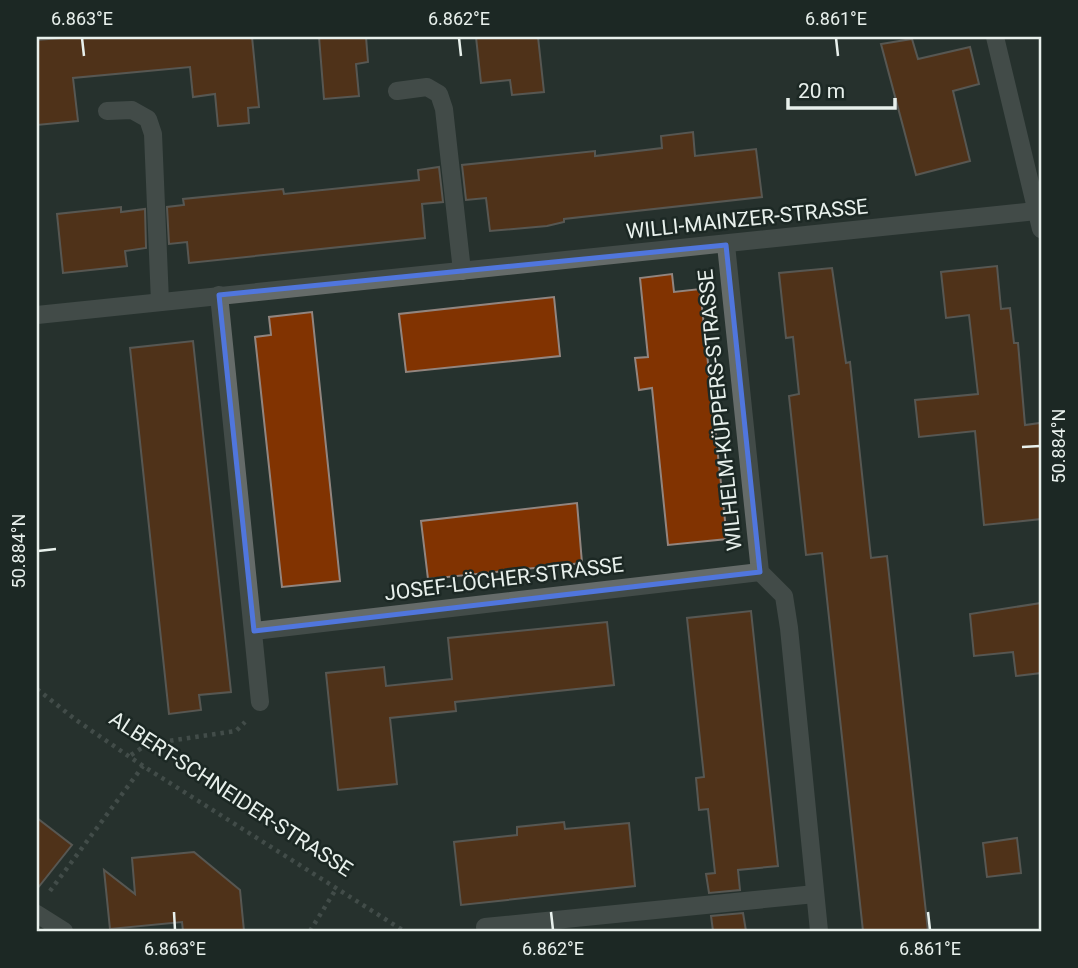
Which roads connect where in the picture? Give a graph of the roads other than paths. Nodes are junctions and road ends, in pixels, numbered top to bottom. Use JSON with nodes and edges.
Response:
{"nodes":[{"id":1,"x":995,"y":37,"type":"edge"},
{"id":2,"x":397,"y":91,"type":"dead end"},
{"id":3,"x":107,"y":111,"type":"dead end"},
{"id":4,"x":1036,"y":211,"type":"junction"},
{"id":5,"x":1041,"y":229,"type":"edge"},
{"id":6,"x":726,"y":245,"type":"junction"},
{"id":7,"x":461,"y":271,"type":"junction"},
{"id":8,"x":219,"y":295,"type":"junction"},
{"id":9,"x":160,"y":302,"type":"junction"},
{"id":10,"x":37,"y":315,"type":"edge"},
{"id":11,"x":760,"y":572,"type":"junction"},
{"id":12,"x":254,"y":631,"type":"junction"},
{"id":13,"x":260,"y":702,"type":"road end"},
{"id":14,"x":815,"y":894,"type":"junction"},
{"id":15,"x":40,"y":907,"type":"edge"},
{"id":16,"x":485,"y":927,"type":"dead end"},
{"id":17,"x":64,"y":931,"type":"edge"},
{"id":18,"x":819,"y":931,"type":"edge"}],
"edges":[{"from":1,"to":4,"type":"street"},
{"from":2,"to":7,"type":"street"},
{"from":3,"to":9,"type":"street"},
{"from":4,"to":5,"type":"street"},
{"from":4,"to":6,"type":"street","name":"WILLI-MAINZER-STRASSE"},
{"from":6,"to":7,"type":"street","name":"WILLI-MAINZER-STRASSE"},
{"from":6,"to":11,"type":"street","name":"WILHELM-KÜPPERS-STRASSE"},
{"from":7,"to":8,"type":"street","name":"WILLI-MAINZER-STRASSE"},
{"from":8,"to":9,"type":"street","name":"WILLI-MAINZER-STRASSE"},
{"from":8,"to":12,"type":"street"},
{"from":9,"to":10,"type":"street","name":"WILLI-MAINZER-STRASSE"},
{"from":11,"to":12,"type":"street","name":"JOSEF-LÖCHER-STRASSE"},
{"from":11,"to":14,"type":"street","name":"WILHELM-KÜPPERS-STRASSE"},
{"from":12,"to":13,"type":"street"},
{"from":14,"to":16,"type":"street"},
{"from":14,"to":18,"type":"street","name":"WILHELM-KÜPPERS-STRASSE"},
{"from":15,"to":17,"type":"street"}]}
